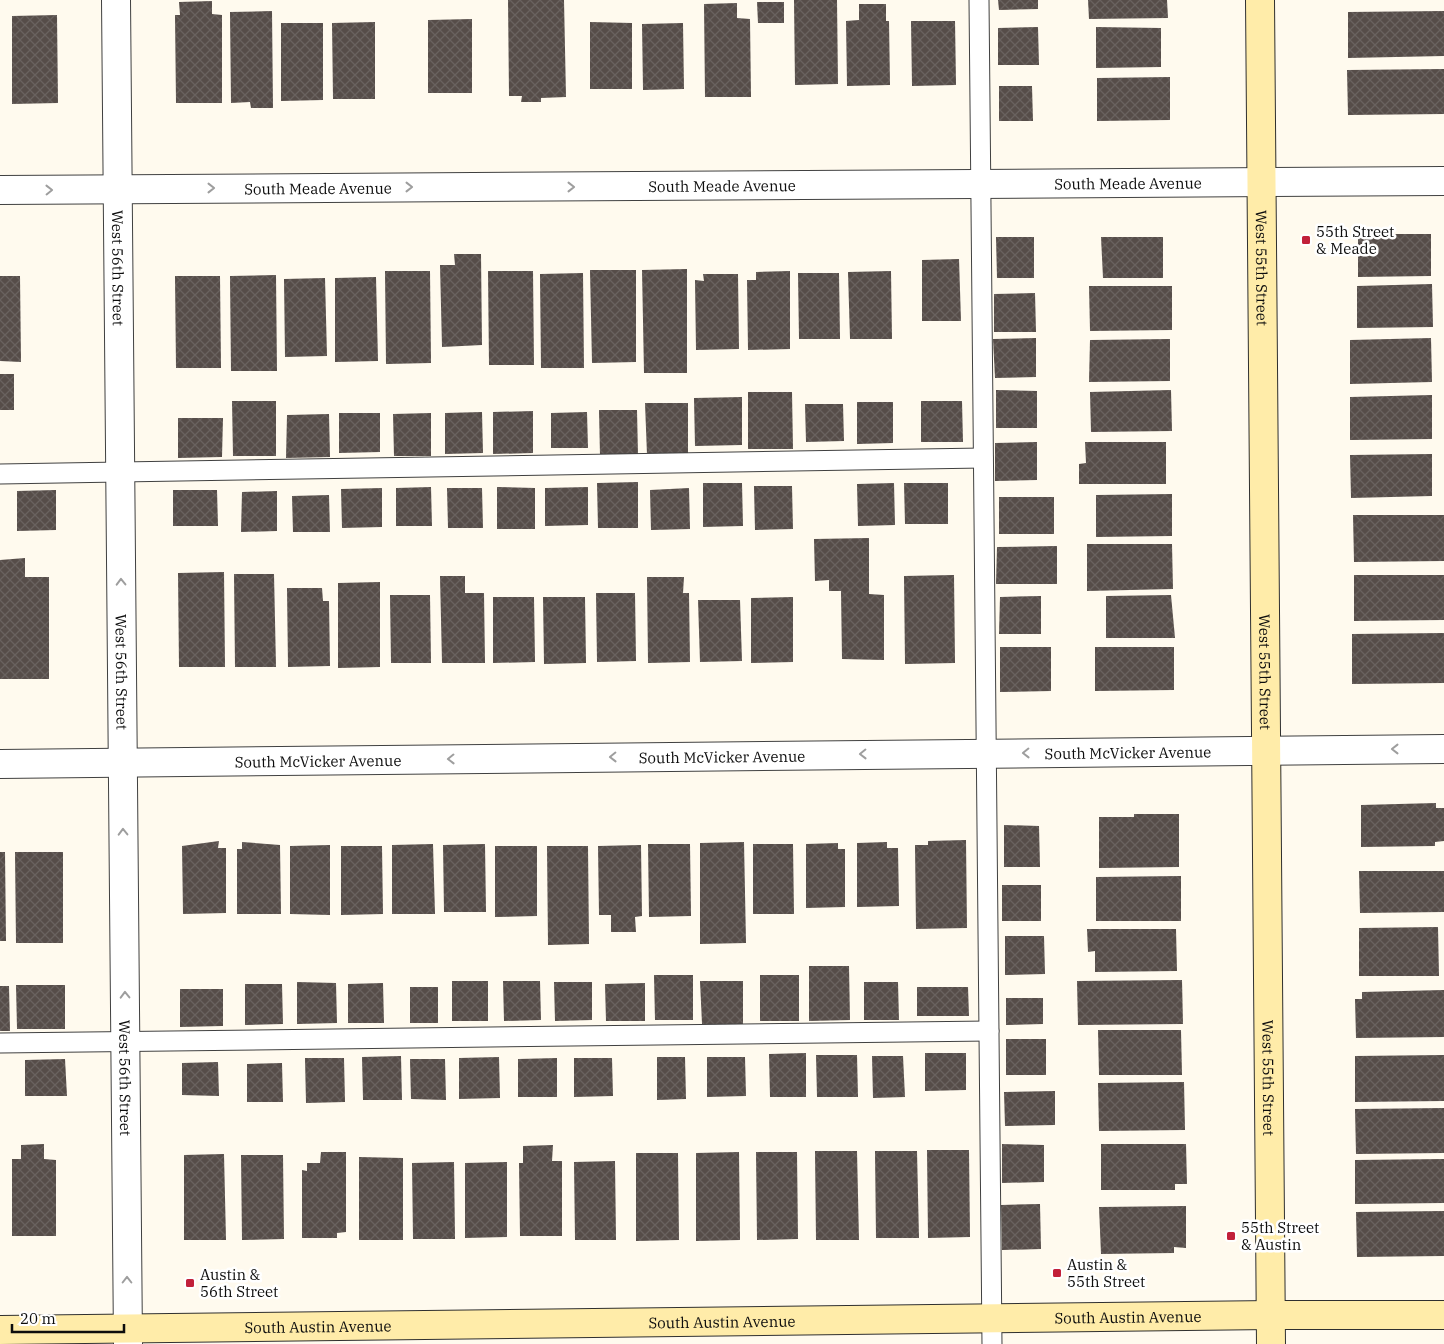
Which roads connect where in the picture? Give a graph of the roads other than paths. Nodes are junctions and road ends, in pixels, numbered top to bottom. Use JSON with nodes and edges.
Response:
{"nodes":[{"id":1,"x":116,"y":0,"type":"edge"},
{"id":2,"x":979,"y":0,"type":"edge"},
{"id":3,"x":1260,"y":0,"type":"edge"},
{"id":4,"x":1444,"y":181,"type":"edge"},
{"id":5,"x":1262,"y":182,"type":"junction"},
{"id":6,"x":980,"y":185,"type":"junction"},
{"id":7,"x":118,"y":188,"type":"junction"},
{"id":8,"x":0,"y":190,"type":"edge"},
{"id":9,"x":983,"y":458,"type":"junction"},
{"id":10,"x":120,"y":473,"type":"junction"},
{"id":11,"x":0,"y":474,"type":"edge"},
{"id":12,"x":1444,"y":749,"type":"edge"},
{"id":13,"x":1267,"y":750,"type":"junction"},
{"id":14,"x":986,"y":753,"type":"junction"},
{"id":15,"x":123,"y":763,"type":"junction"},
{"id":16,"x":0,"y":764,"type":"edge"},
{"id":17,"x":989,"y":1031,"type":"junction"},
{"id":18,"x":125,"y":1042,"type":"junction"},
{"id":19,"x":0,"y":1043,"type":"edge"},
{"id":20,"x":1271,"y":1314,"type":"junction"},
{"id":21,"x":1444,"y":1315,"type":"edge"},
{"id":22,"x":0,"y":1330,"type":"edge"},
{"id":23,"x":992,"y":1331,"type":"edge"},
{"id":24,"x":128,"y":1336,"type":"edge"},
{"id":25,"x":1271,"y":1344,"type":"edge"}],
"edges":[{"from":1,"to":7,"type":"street","name":"West 56th Street"},
{"from":2,"to":6,"type":"lane"},
{"from":3,"to":5,"type":"street","name":"West 55th Street"},
{"from":4,"to":5,"type":"street","name":"South Meade Avenue"},
{"from":5,"to":6,"type":"street","name":"South Meade Avenue"},
{"from":5,"to":13,"type":"street","name":"West 55th Street"},
{"from":7,"to":6,"type":"street","name":"South Meade Avenue","one_way":true},
{"from":6,"to":9,"type":"lane"},
{"from":8,"to":7,"type":"street","name":"South Meade Avenue","one_way":true},
{"from":7,"to":10,"type":"street","name":"West 56th Street"},
{"from":9,"to":10,"type":"lane"},
{"from":9,"to":14,"type":"lane"},
{"from":10,"to":11,"type":"lane"},
{"from":15,"to":10,"type":"street","name":"West 56th Street","one_way":true},
{"from":12,"to":13,"type":"street","name":"South McVicker Avenue","one_way":true},
{"from":13,"to":14,"type":"street","name":"South McVicker Avenue","one_way":true},
{"from":13,"to":20,"type":"street","name":"West 55th Street"},
{"from":14,"to":15,"type":"street","name":"South McVicker Avenue","one_way":true},
{"from":14,"to":17,"type":"lane"},
{"from":15,"to":16,"type":"street","name":"South McVicker Avenue"},
{"from":18,"to":15,"type":"street","name":"West 56th Street","one_way":true},
{"from":17,"to":18,"type":"lane"},
{"from":17,"to":23,"type":"lane"},
{"from":18,"to":19,"type":"lane"},
{"from":24,"to":18,"type":"street","name":"West 56th Street","one_way":true},
{"from":20,"to":21,"type":"street","name":"South Austin Avenue"},
{"from":20,"to":23,"type":"street","name":"South Austin Avenue"},
{"from":20,"to":25,"type":"street","name":"West 55th Street"},
{"from":22,"to":24,"type":"street","name":"South Austin Avenue"},
{"from":23,"to":24,"type":"street","name":"South Austin Avenue"}]}
